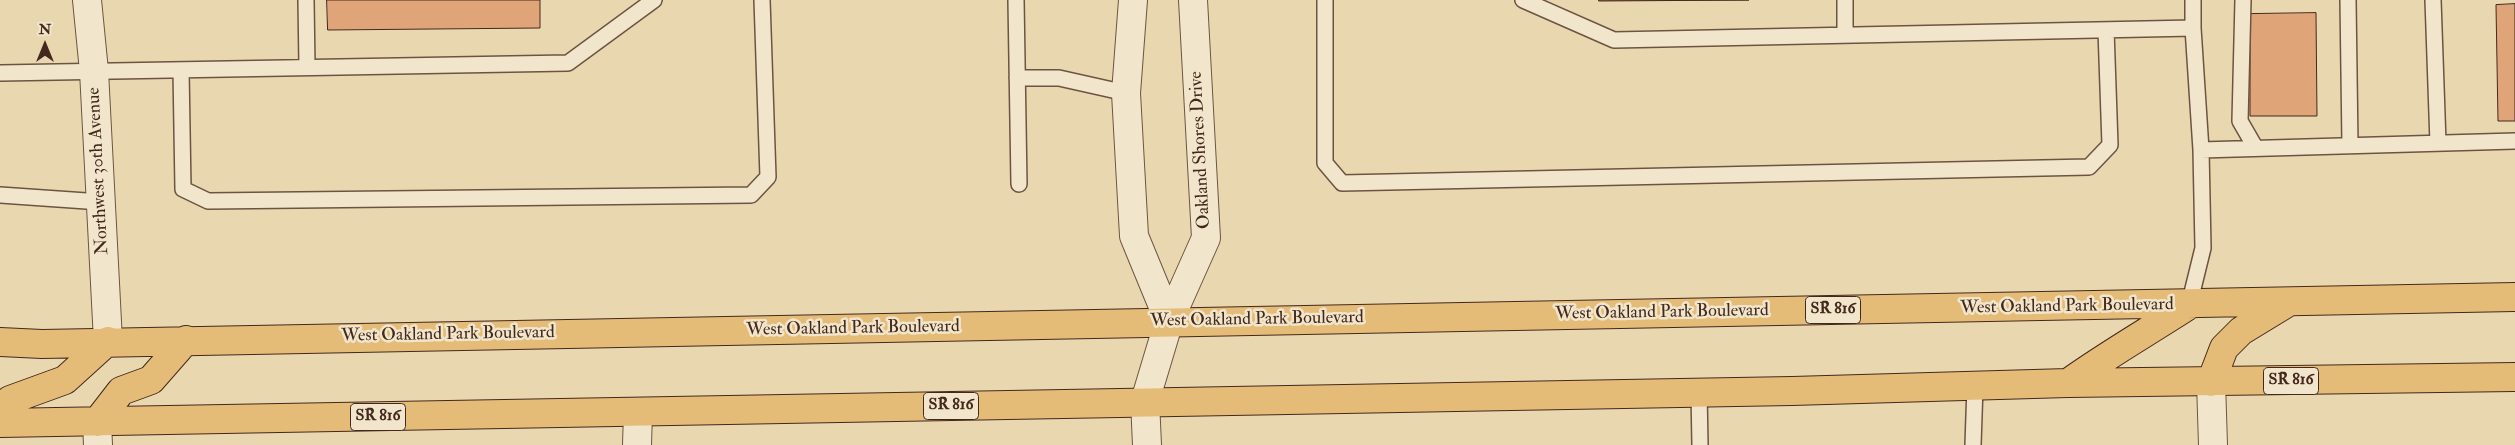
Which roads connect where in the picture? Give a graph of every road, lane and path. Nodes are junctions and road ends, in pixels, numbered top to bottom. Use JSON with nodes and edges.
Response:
{"nodes":[{"id":1,"x":87,"y":0,"type":"edge"},
{"id":2,"x":306,"y":0,"type":"edge"},
{"id":3,"x":654,"y":0,"type":"edge"},
{"id":4,"x":762,"y":0,"type":"edge"},
{"id":5,"x":1016,"y":0,"type":"edge"},
{"id":6,"x":1133,"y":0,"type":"edge"},
{"id":7,"x":1193,"y":0,"type":"edge"},
{"id":8,"x":1325,"y":0,"type":"edge"},
{"id":9,"x":1523,"y":0,"type":"edge"},
{"id":10,"x":1845,"y":0,"type":"edge"},
{"id":11,"x":2193,"y":0,"type":"edge"},
{"id":12,"x":2243,"y":0,"type":"edge"},
{"id":13,"x":2348,"y":0,"type":"edge"},
{"id":14,"x":2433,"y":0,"type":"edge"},
{"id":15,"x":2193,"y":28,"type":"junction"},
{"id":16,"x":2106,"y":30,"type":"junction"},
{"id":17,"x":1845,"y":36,"type":"junction"},
{"id":18,"x":308,"y":67,"type":"junction"},
{"id":19,"x":181,"y":70,"type":"junction"},
{"id":20,"x":94,"y":71,"type":"junction"},
{"id":21,"x":0,"y":73,"type":"edge"},
{"id":22,"x":1017,"y":78,"type":"junction"},
{"id":23,"x":1126,"y":93,"type":"junction"},
{"id":24,"x":2515,"y":141,"type":"edge"},
{"id":25,"x":2438,"y":143,"type":"junction"},
{"id":26,"x":2350,"y":145,"type":"junction"},
{"id":27,"x":2256,"y":147,"type":"junction"},
{"id":28,"x":2201,"y":150,"type":"junction"},
{"id":29,"x":1019,"y":184,"type":"dead end"},
{"id":30,"x":0,"y":195,"type":"edge"},
{"id":31,"x":101,"y":202,"type":"junction"},
{"id":32,"x":2515,"y":297,"type":"edge"},
{"id":33,"x":2290,"y":301,"type":"junction"},
{"id":34,"x":2189,"y":305,"type":"junction"},
{"id":35,"x":1169,"y":321,"type":"junction"},
{"id":36,"x":186,"y":340,"type":"junction"},
{"id":37,"x":108,"y":341,"type":"junction"},
{"id":38,"x":0,"y":342,"type":"edge"},
{"id":39,"x":2515,"y":377,"type":"edge"},
{"id":40,"x":2211,"y":382,"type":"junction"},
{"id":41,"x":2068,"y":383,"type":"junction"},
{"id":42,"x":1975,"y":386,"type":"junction"},
{"id":43,"x":1699,"y":392,"type":"junction"},
{"id":44,"x":1145,"y":401,"type":"junction"},
{"id":45,"x":0,"y":409,"type":"edge"},
{"id":46,"x":638,"y":413,"type":"junction"},
{"id":47,"x":0,"y":424,"type":"edge"},
{"id":48,"x":98,"y":434,"type":"edge"},
{"id":49,"x":637,"y":445,"type":"edge"},
{"id":50,"x":1147,"y":445,"type":"edge"},
{"id":51,"x":1700,"y":445,"type":"edge"},
{"id":52,"x":1973,"y":445,"type":"edge"},
{"id":53,"x":2213,"y":445,"type":"edge"}],
"edges":[{"from":1,"to":20,"type":"street","name":"Northwest 30th Avenue"},
{"from":2,"to":18,"type":"lane"},
{"from":3,"to":18,"type":"lane"},
{"from":4,"to":19,"type":"lane"},
{"from":5,"to":22,"type":"lane"},
{"from":6,"to":23,"type":"street"},
{"from":7,"to":35,"type":"street","name":"Oakland Shores Drive"},
{"from":8,"to":16,"type":"lane"},
{"from":9,"to":17,"type":"lane"},
{"from":10,"to":17,"type":"lane"},
{"from":11,"to":15,"type":"lane"},
{"from":12,"to":27,"type":"lane"},
{"from":13,"to":26,"type":"lane"},
{"from":14,"to":25,"type":"lane"},
{"from":15,"to":16,"type":"lane"},
{"from":15,"to":28,"type":"lane"},
{"from":16,"to":17,"type":"lane"},
{"from":18,"to":19,"type":"lane"},
{"from":19,"to":20,"type":"lane"},
{"from":20,"to":21,"type":"lane"},
{"from":20,"to":31,"type":"street","name":"Northwest 30th Avenue"},
{"from":22,"to":23,"type":"lane"},
{"from":22,"to":29,"type":"lane"},
{"from":23,"to":35,"type":"street"},
{"from":24,"to":25,"type":"lane"},
{"from":25,"to":26,"type":"lane"},
{"from":26,"to":27,"type":"lane"},
{"from":27,"to":28,"type":"lane"},
{"from":28,"to":34,"type":"lane"},
{"from":30,"to":31,"type":"lane"},
{"from":31,"to":37,"type":"street","name":"Northwest 30th Avenue"},
{"from":32,"to":33,"type":"main road","name":"West Oakland Park Boulevard","number":"SR 816"},
{"from":33,"to":34,"type":"main road","name":"West Oakland Park Boulevard","number":"SR 816"},
{"from":33,"to":40,"type":"main road"},
{"from":34,"to":35,"type":"main road","name":"West Oakland Park Boulevard","number":"SR 816"},
{"from":34,"to":41,"type":"main road"},
{"from":35,"to":36,"type":"main road","name":"West Oakland Park Boulevard","number":"SR 816"},
{"from":35,"to":44,"type":"street","name":"Oakland Shores Drive"},
{"from":36,"to":37,"type":"main road","name":"West Oakland Park Boulevard","number":"SR 816"},
{"from":36,"to":48,"type":"main road"},
{"from":37,"to":38,"type":"main road","name":"West Oakland Park Boulevard","number":"SR 816"},
{"from":37,"to":45,"type":"main road"},
{"from":39,"to":40,"type":"main road","number":"SR 816"},
{"from":40,"to":41,"type":"main road","number":"SR 816"},
{"from":40,"to":53,"type":"street"},
{"from":41,"to":42,"type":"main road","number":"SR 816"},
{"from":42,"to":43,"type":"main road","number":"SR 816"},
{"from":42,"to":52,"type":"lane"},
{"from":43,"to":44,"type":"main road","number":"SR 816"},
{"from":43,"to":51,"type":"lane"},
{"from":44,"to":46,"type":"main road","number":"SR 816"},
{"from":44,"to":50,"type":"street","name":"Oakland Shores Drive"},
{"from":46,"to":48,"type":"main road","number":"SR 816"},
{"from":46,"to":49,"type":"street"},
{"from":47,"to":48,"type":"main road","number":"SR 816"}]}
